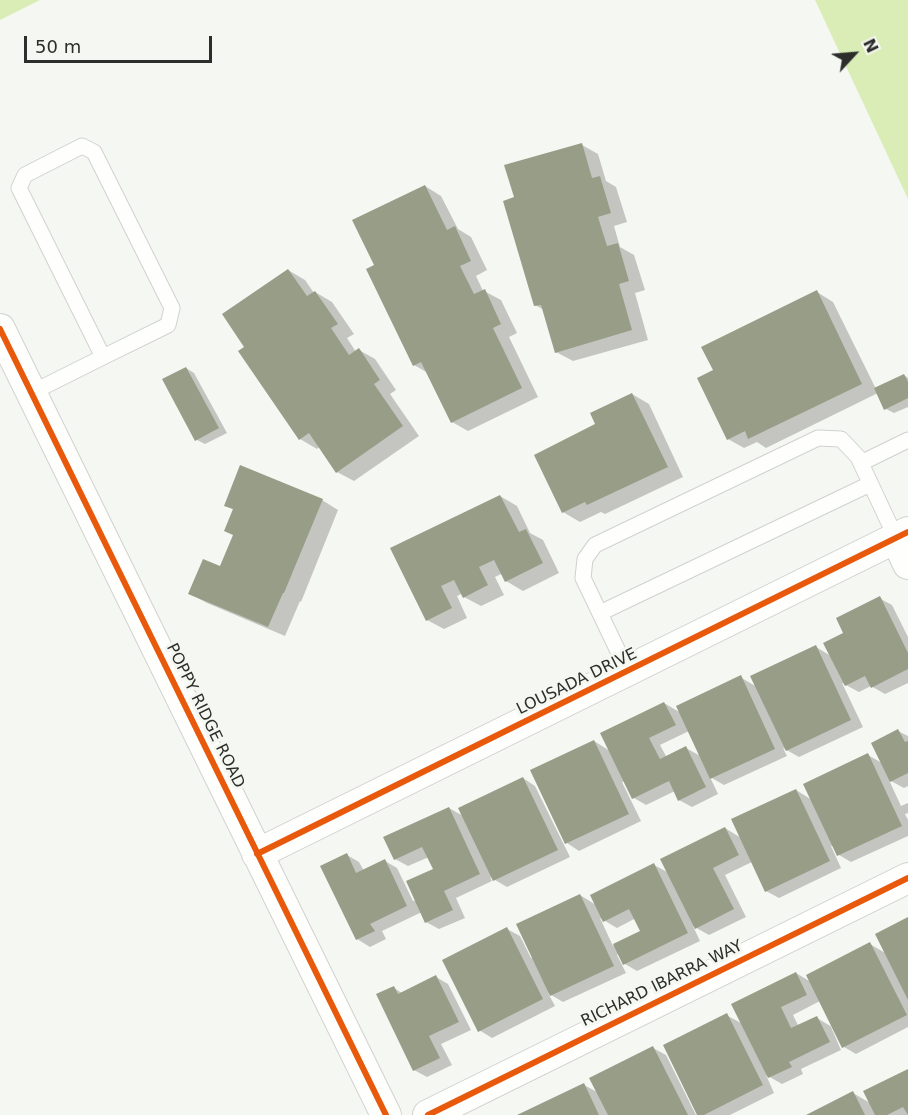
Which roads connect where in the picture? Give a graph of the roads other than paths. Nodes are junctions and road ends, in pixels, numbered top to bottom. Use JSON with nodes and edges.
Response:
{"nodes":[{"id":1,"x":0,"y":329,"type":"edge"},
{"id":2,"x":103,"y":357,"type":"junction"},
{"id":3,"x":31,"y":393,"type":"junction"},
{"id":4,"x":908,"y":440,"type":"edge"},
{"id":5,"x":861,"y":464,"type":"junction"},
{"id":6,"x":870,"y":484,"type":"junction"},
{"id":7,"x":904,"y":545,"type":"edge"},
{"id":8,"x":600,"y":613,"type":"junction"},
{"id":9,"x":628,"y":672,"type":"junction"},
{"id":10,"x":257,"y":854,"type":"junction"},
{"id":11,"x":908,"y":878,"type":"edge"},
{"id":12,"x":386,"y":1115,"type":"edge"},
{"id":13,"x":428,"y":1115,"type":"edge"}],
"edges":[{"from":1,"to":3,"type":"street","name":"POPPY RIDGE ROAD"},
{"from":2,"to":2,"type":"lane"},
{"from":2,"to":3,"type":"lane"},
{"from":3,"to":10,"type":"street","name":"POPPY RIDGE ROAD"},
{"from":4,"to":5,"type":"lane"},
{"from":5,"to":6,"type":"lane"},
{"from":5,"to":8,"type":"lane"},
{"from":6,"to":7,"type":"lane"},
{"from":6,"to":8,"type":"lane"},
{"from":7,"to":9,"type":"street","name":"LOUSADA DRIVE"},
{"from":8,"to":9,"type":"lane"},
{"from":9,"to":10,"type":"street","name":"LOUSADA DRIVE"},
{"from":10,"to":12,"type":"street","name":"POPPY RIDGE ROAD"},
{"from":11,"to":13,"type":"street","name":"RICHARD IBARRA WAY"}]}
